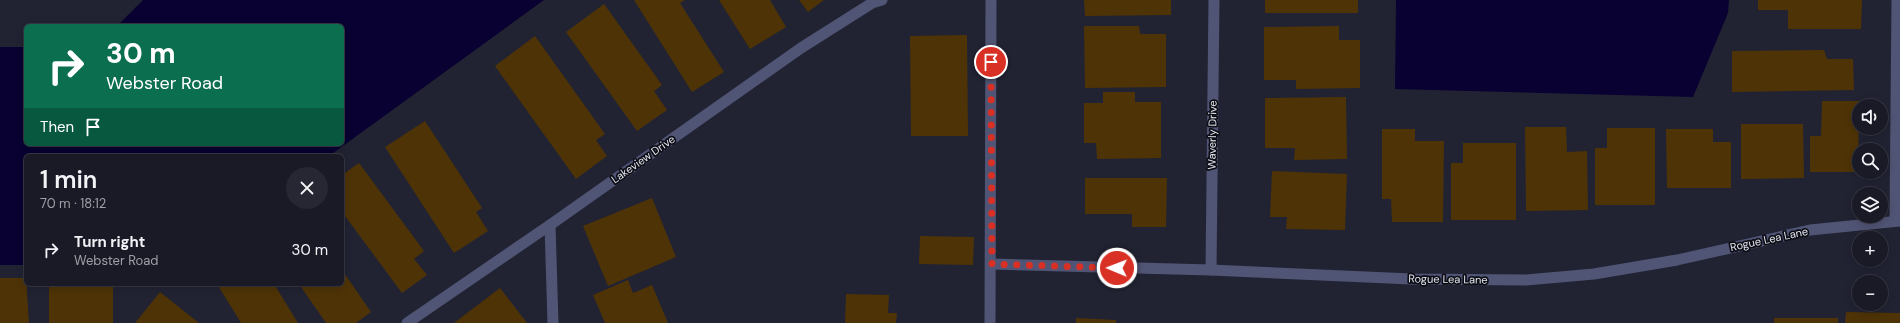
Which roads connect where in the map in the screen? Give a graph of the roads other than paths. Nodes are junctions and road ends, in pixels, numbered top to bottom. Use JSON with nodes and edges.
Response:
{"nodes":[{"id":1,"x":882,"y":0,"type":"edge"},
{"id":2,"x":991,"y":0,"type":"edge"},
{"id":3,"x":1214,"y":0,"type":"edge"},
{"id":4,"x":1897,"y":0,"type":"edge"},
{"id":5,"x":1898,"y":221,"type":"edge"},
{"id":6,"x":550,"y":225,"type":"junction"},
{"id":7,"x":992,"y":264,"type":"junction"},
{"id":8,"x":1211,"y":270,"type":"junction"},
{"id":9,"x":407,"y":323,"type":"edge"},
{"id":10,"x":553,"y":323,"type":"edge"},
{"id":11,"x":990,"y":323,"type":"edge"}],
"edges":[{"from":1,"to":6,"type":"street","name":"Lakeview Drive"},
{"from":2,"to":7,"type":"street"},
{"from":3,"to":8,"type":"street","name":"Waverly Drive"},
{"from":4,"to":5,"type":"street"},
{"from":5,"to":8,"type":"street","name":"Rogue Lea Lane"},
{"from":6,"to":9,"type":"street","name":"Lakeview Drive"},
{"from":6,"to":10,"type":"street"},
{"from":7,"to":8,"type":"street","name":"Rogue Lea Lane"},
{"from":7,"to":11,"type":"street"}]}
